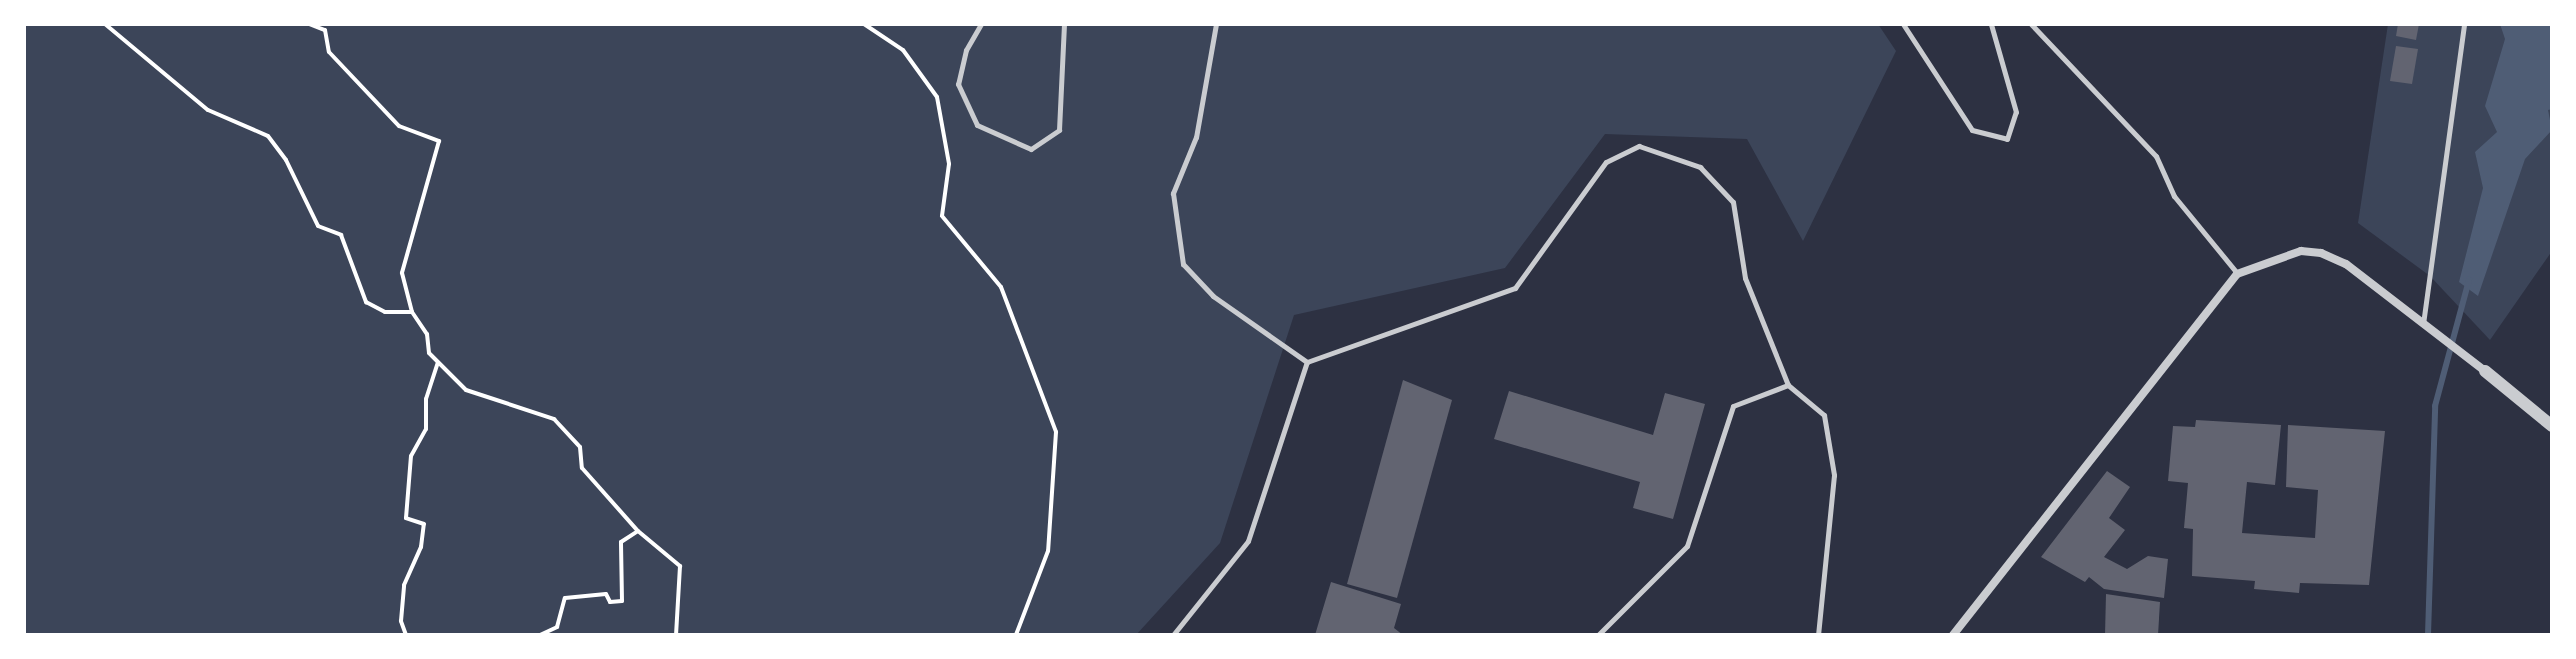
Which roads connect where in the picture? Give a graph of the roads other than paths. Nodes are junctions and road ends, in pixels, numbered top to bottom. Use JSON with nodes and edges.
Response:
{"nodes":[{"id":1,"x":981,"y":24,"type":"edge"},
{"id":2,"x":1064,"y":24,"type":"edge"},
{"id":3,"x":1216,"y":24,"type":"edge"},
{"id":4,"x":1903,"y":24,"type":"edge"},
{"id":5,"x":1991,"y":24,"type":"edge"},
{"id":6,"x":2031,"y":24,"type":"edge"},
{"id":7,"x":2464,"y":24,"type":"edge"},
{"id":8,"x":2237,"y":274,"type":"junction"},
{"id":9,"x":2423,"y":324,"type":"junction"},
{"id":10,"x":1307,"y":362,"type":"junction"},
{"id":11,"x":2485,"y":371,"type":"joint"},
{"id":12,"x":1788,"y":385,"type":"junction"},
{"id":13,"x":2552,"y":426,"type":"edge"},
{"id":14,"x":1173,"y":635,"type":"edge"},
{"id":15,"x":1598,"y":635,"type":"edge"},
{"id":16,"x":1818,"y":635,"type":"edge"},
{"id":17,"x":1953,"y":635,"type":"edge"}],
"edges":[{"from":1,"to":2,"type":"lane"},
{"from":3,"to":10,"type":"lane"},
{"from":4,"to":5,"type":"lane"},
{"from":6,"to":8,"type":"lane"},
{"from":7,"to":9,"type":"lane"},
{"from":8,"to":9,"type":"street"},
{"from":8,"to":17,"type":"street"},
{"from":9,"to":11,"type":"street"},
{"from":10,"to":12,"type":"lane"},
{"from":10,"to":14,"type":"lane"},
{"from":11,"to":13,"type":"street"},
{"from":12,"to":15,"type":"lane"},
{"from":12,"to":16,"type":"lane"}]}
